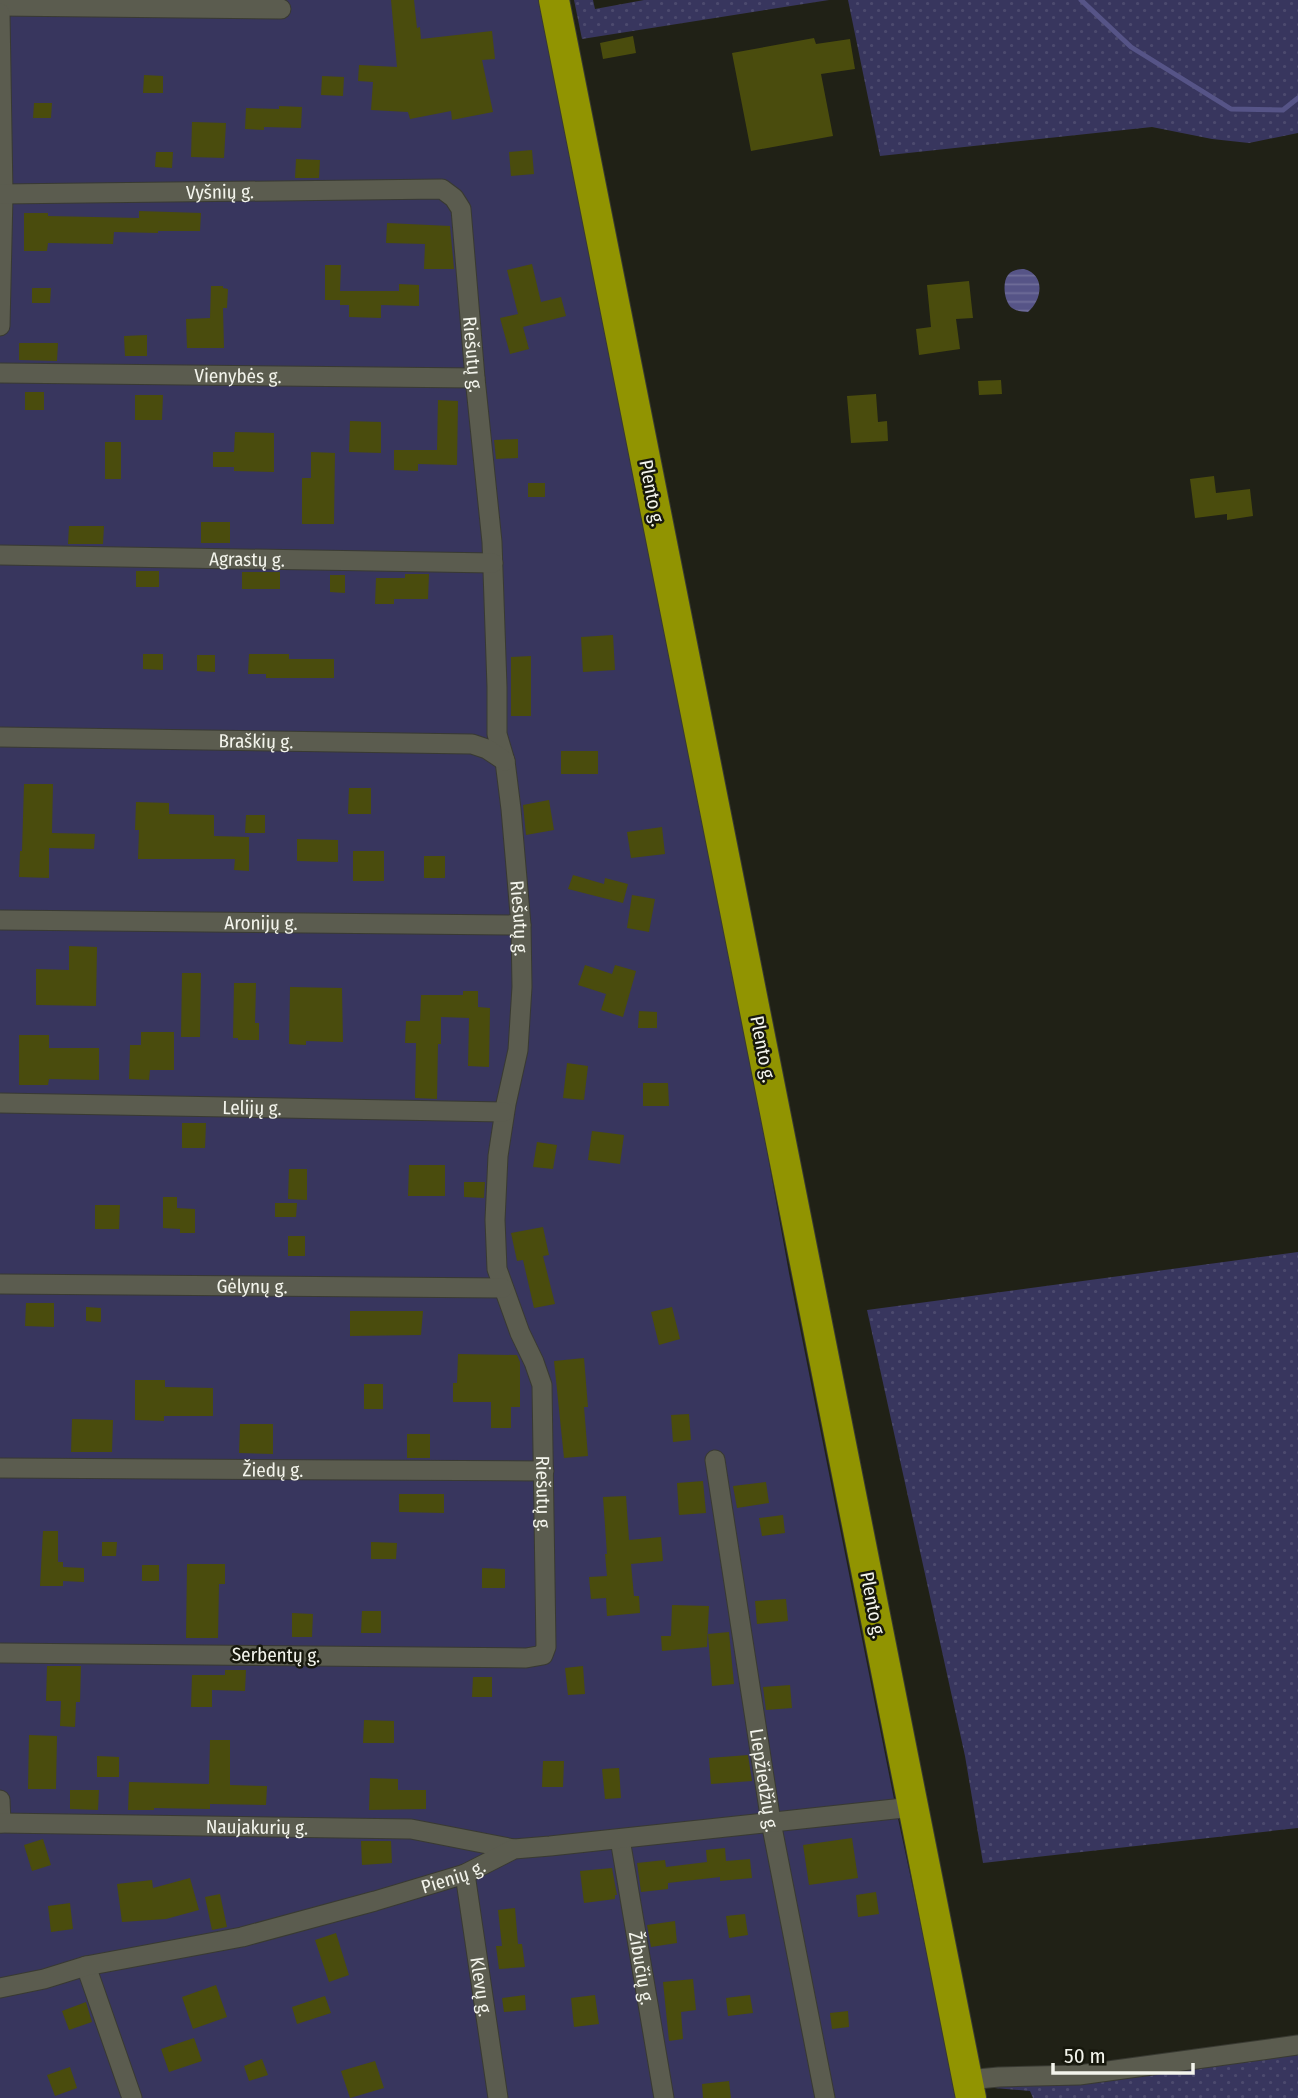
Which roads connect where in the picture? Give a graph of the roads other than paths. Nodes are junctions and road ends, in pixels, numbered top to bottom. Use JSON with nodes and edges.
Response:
{"nodes":[{"id":1,"x":554,"y":0,"type":"edge"},
{"id":2,"x":0,"y":6,"type":"edge"},
{"id":3,"x":281,"y":9,"type":"dead end"},
{"id":4,"x":0,"y":13,"type":"edge"},
{"id":5,"x":442,"y":189,"type":"joint"},
{"id":6,"x":2,"y":195,"type":"edge"},
{"id":7,"x":0,"y":326,"type":"edge"},
{"id":8,"x":0,"y":373,"type":"edge"},
{"id":9,"x":475,"y":378,"type":"junction"},
{"id":10,"x":0,"y":555,"type":"edge"},
{"id":11,"x":493,"y":563,"type":"junction"},
{"id":12,"x":0,"y":737,"type":"edge"},
{"id":13,"x":505,"y":761,"type":"junction"},
{"id":14,"x":0,"y":920,"type":"edge"},
{"id":15,"x":521,"y":925,"type":"junction"},
{"id":16,"x":0,"y":1103,"type":"edge"},
{"id":17,"x":504,"y":1112,"type":"junction"},
{"id":18,"x":0,"y":1284,"type":"edge"},
{"id":19,"x":503,"y":1288,"type":"junction"},
{"id":20,"x":715,"y":1460,"type":"dead end"},
{"id":21,"x":0,"y":1468,"type":"edge"},
{"id":22,"x":544,"y":1471,"type":"junction"},
{"id":23,"x":546,"y":1647,"type":"joint"},
{"id":24,"x":0,"y":1653,"type":"edge"},
{"id":25,"x":0,"y":1800,"type":"edge"},
{"id":26,"x":913,"y":1807,"type":"junction"},
{"id":27,"x":771,"y":1822,"type":"junction"},
{"id":28,"x":0,"y":1823,"type":"edge"},
{"id":29,"x":620,"y":1839,"type":"junction"},
{"id":30,"x":514,"y":1849,"type":"junction"},
{"id":31,"x":465,"y":1874,"type":"junction"},
{"id":32,"x":86,"y":1966,"type":"junction"},
{"id":33,"x":0,"y":1988,"type":"edge"},
{"id":34,"x":1298,"y":2045,"type":"edge"},
{"id":35,"x":969,"y":2089,"type":"edge"},
{"id":36,"x":132,"y":2098,"type":"edge"},
{"id":37,"x":498,"y":2098,"type":"edge"},
{"id":38,"x":664,"y":2098,"type":"edge"},
{"id":39,"x":825,"y":2098,"type":"edge"}],
"edges":[{"from":1,"to":26,"type":"highway","name":"Plento g."},
{"from":2,"to":3,"type":"street"},
{"from":4,"to":6,"type":"street"},
{"from":5,"to":6,"type":"street","name":"Vyšnių g."},
{"from":5,"to":9,"type":"street","name":"Riešutų g."},
{"from":6,"to":7,"type":"street"},
{"from":8,"to":9,"type":"street","name":"Vienybės g."},
{"from":9,"to":11,"type":"street","name":"Riešutų g."},
{"from":10,"to":11,"type":"street","name":"Agrastų g."},
{"from":11,"to":13,"type":"street","name":"Riešutų g."},
{"from":12,"to":13,"type":"street","name":"Braškių g."},
{"from":13,"to":15,"type":"street","name":"Riešutų g."},
{"from":14,"to":15,"type":"street","name":"Aronijų g."},
{"from":15,"to":17,"type":"street","name":"Riešutų g."},
{"from":16,"to":17,"type":"street","name":"Lelijų g."},
{"from":17,"to":19,"type":"street","name":"Riešutų g."},
{"from":18,"to":19,"type":"street","name":"Gėlynų g."},
{"from":19,"to":22,"type":"street","name":"Riešutų g."},
{"from":20,"to":27,"type":"street","name":"Liepžiedžių g."},
{"from":21,"to":22,"type":"street","name":"Žiedų g."},
{"from":22,"to":23,"type":"street","name":"Riešutų g."},
{"from":23,"to":24,"type":"street","name":"Serbentų g."},
{"from":25,"to":28,"type":"street"},
{"from":26,"to":27,"type":"street","name":"Pienių g."},
{"from":26,"to":35,"type":"highway","name":"Plento g."},
{"from":27,"to":29,"type":"street","name":"Pienių g."},
{"from":27,"to":39,"type":"street","name":"Liepžiedžių g."},
{"from":28,"to":30,"type":"street","name":"Naujakurių g."},
{"from":29,"to":30,"type":"street","name":"Pienių g."},
{"from":29,"to":38,"type":"street","name":"Žibučių g."},
{"from":30,"to":31,"type":"street","name":"Pienių g."},
{"from":31,"to":32,"type":"street","name":"Pienių g."},
{"from":31,"to":37,"type":"street","name":"Klevų g."},
{"from":32,"to":33,"type":"street","name":"Pienių g."},
{"from":32,"to":36,"type":"street"},
{"from":34,"to":35,"type":"street"}]}
